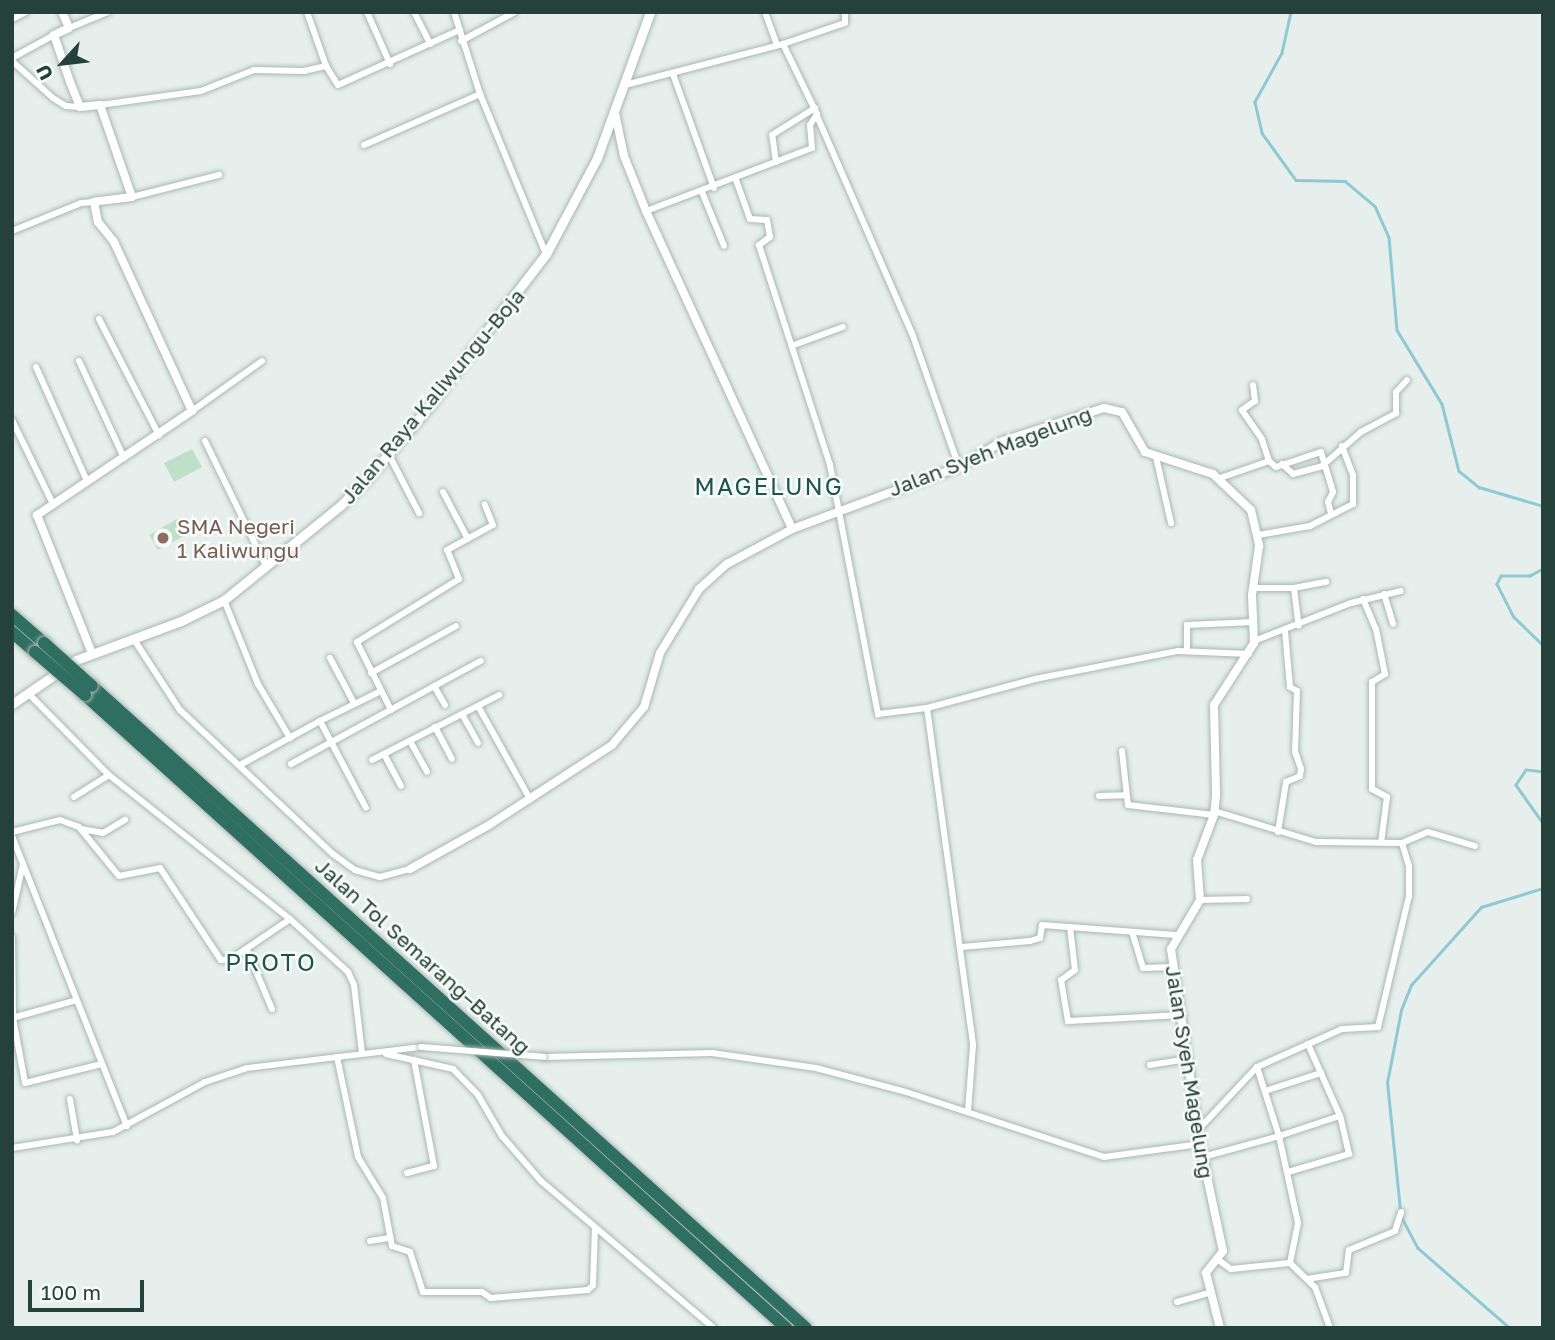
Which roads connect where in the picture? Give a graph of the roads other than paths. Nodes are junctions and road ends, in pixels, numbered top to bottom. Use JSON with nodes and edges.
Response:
{"nodes":[{"id":1,"x":26,"y":12,"type":"edge"},
{"id":2,"x":62,"y":12,"type":"edge"},
{"id":3,"x":307,"y":12,"type":"edge"},
{"id":4,"x":367,"y":12,"type":"edge"},
{"id":5,"x":414,"y":12,"type":"edge"},
{"id":6,"x":454,"y":12,"type":"edge"},
{"id":7,"x":496,"y":12,"type":"edge"},
{"id":8,"x":515,"y":12,"type":"edge"},
{"id":9,"x":650,"y":12,"type":"edge"},
{"id":10,"x":765,"y":12,"type":"edge"},
{"id":11,"x":845,"y":12,"type":"edge"},
{"id":12,"x":105,"y":13,"type":"edge"},
{"id":13,"x":12,"y":19,"type":"edge"},
{"id":14,"x":499,"y":21,"type":"junction"},
{"id":15,"x":69,"y":28,"type":"junction"},
{"id":16,"x":460,"y":30,"type":"junction"},
{"id":17,"x":54,"y":35,"type":"junction"},
{"id":18,"x":461,"y":41,"type":"junction"},
{"id":19,"x":429,"y":44,"type":"junction"},
{"id":20,"x":780,"y":44,"type":"junction"},
{"id":21,"x":12,"y":60,"type":"edge"},
{"id":22,"x":390,"y":64,"type":"junction"},
{"id":23,"x":326,"y":66,"type":"junction"},
{"id":24,"x":673,"y":74,"type":"junction"},
{"id":25,"x":625,"y":85,"type":"junction"},
{"id":26,"x":480,"y":94,"type":"junction"},
{"id":27,"x":100,"y":105,"type":"junction"},
{"id":28,"x":80,"y":107,"type":"junction"},
{"id":29,"x":815,"y":108,"type":"junction"},
{"id":30,"x":615,"y":113,"type":"junction"},
{"id":31,"x":817,"y":117,"type":"junction"},
{"id":32,"x":365,"y":145,"type":"dead end"},
{"id":33,"x":776,"y":162,"type":"junction"},
{"id":34,"x":219,"y":175,"type":"dead end"},
{"id":35,"x":736,"y":180,"type":"junction"},
{"id":36,"x":714,"y":188,"type":"junction"},
{"id":37,"x":702,"y":192,"type":"junction"},
{"id":38,"x":132,"y":197,"type":"junction"},
{"id":39,"x":94,"y":202,"type":"junction"},
{"id":40,"x":646,"y":211,"type":"junction"},
{"id":41,"x":12,"y":231,"type":"edge"},
{"id":42,"x":724,"y":246,"type":"dead end"},
{"id":43,"x":546,"y":254,"type":"junction"},
{"id":44,"x":99,"y":319,"type":"dead end"},
{"id":45,"x":843,"y":327,"type":"dead end"},
{"id":46,"x":794,"y":345,"type":"junction"},
{"id":47,"x":79,"y":360,"type":"dead end"},
{"id":48,"x":262,"y":361,"type":"dead end"},
{"id":49,"x":36,"y":368,"type":"dead end"},
{"id":50,"x":1407,"y":380,"type":"dead end"},
{"id":51,"x":1253,"y":385,"type":"dead end"},
{"id":52,"x":192,"y":411,"type":"junction"},
{"id":53,"x":12,"y":420,"type":"edge"},
{"id":54,"x":15,"y":432,"type":"edge"},
{"id":55,"x":159,"y":435,"type":"junction"},
{"id":56,"x":205,"y":441,"type":"dead end"},
{"id":57,"x":1342,"y":446,"type":"junction"},
{"id":58,"x":387,"y":453,"type":"junction"},
{"id":59,"x":1156,"y":457,"type":"junction"},
{"id":60,"x":124,"y":458,"type":"junction"},
{"id":61,"x":1326,"y":460,"type":"junction"},
{"id":62,"x":1269,"y":461,"type":"junction"},
{"id":63,"x":1282,"y":464,"type":"junction"},
{"id":64,"x":959,"y":467,"type":"junction"},
{"id":65,"x":1220,"y":478,"type":"junction"},
{"id":66,"x":88,"y":481,"type":"junction"},
{"id":67,"x":443,"y":492,"type":"dead end"},
{"id":68,"x":52,"y":502,"type":"junction"},
{"id":69,"x":485,"y":505,"type":"dead end"},
{"id":70,"x":837,"y":509,"type":"junction"},
{"id":71,"x":419,"y":513,"type":"dead end"},
{"id":72,"x":1331,"y":513,"type":"junction"},
{"id":73,"x":1171,"y":523,"type":"dead end"},
{"id":74,"x":792,"y":529,"type":"junction"},
{"id":75,"x":1258,"y":535,"type":"junction"},
{"id":76,"x":468,"y":538,"type":"junction"},
{"id":77,"x":267,"y":568,"type":"junction"},
{"id":78,"x":1326,"y":582,"type":"dead end"},
{"id":79,"x":1294,"y":587,"type":"junction"},
{"id":80,"x":1253,"y":588,"type":"junction"},
{"id":81,"x":1401,"y":591,"type":"dead end"},
{"id":82,"x":1384,"y":594,"type":"junction"},
{"id":83,"x":1363,"y":599,"type":"junction"},
{"id":84,"x":224,"y":600,"type":"junction"},
{"id":85,"x":12,"y":615,"type":"edge"},
{"id":86,"x":1254,"y":622,"type":"junction"},
{"id":87,"x":1392,"y":624,"type":"dead end"},
{"id":88,"x":456,"y":626,"type":"dead end"},
{"id":89,"x":1299,"y":626,"type":"junction"},
{"id":90,"x":1285,"y":631,"type":"junction"},
{"id":91,"x":12,"y":632,"type":"edge"},
{"id":92,"x":134,"y":638,"type":"junction"},
{"id":93,"x":1254,"y":641,"type":"junction"},
{"id":94,"x":40,"y":647,"type":"junction"},
{"id":95,"x":1187,"y":651,"type":"junction"},
{"id":96,"x":92,"y":653,"type":"junction"},
{"id":97,"x":1250,"y":654,"type":"junction"},
{"id":98,"x":330,"y":658,"type":"dead end"},
{"id":99,"x":481,"y":661,"type":"dead end"},
{"id":100,"x":371,"y":673,"type":"junction"},
{"id":101,"x":434,"y":686,"type":"junction"},
{"id":102,"x":89,"y":691,"type":"junction"},
{"id":103,"x":381,"y":691,"type":"junction"},
{"id":104,"x":28,"y":693,"type":"junction"},
{"id":105,"x":499,"y":695,"type":"dead end"},
{"id":106,"x":354,"y":703,"type":"junction"},
{"id":107,"x":12,"y":704,"type":"edge"},
{"id":108,"x":444,"y":705,"type":"dead end"},
{"id":109,"x":478,"y":706,"type":"junction"},
{"id":110,"x":927,"y":708,"type":"junction"},
{"id":111,"x":391,"y":710,"type":"junction"},
{"id":112,"x":462,"y":714,"type":"junction"},
{"id":113,"x":320,"y":722,"type":"junction"},
{"id":114,"x":435,"y":727,"type":"junction"},
{"id":115,"x":290,"y":738,"type":"junction"},
{"id":116,"x":410,"y":741,"type":"junction"},
{"id":117,"x":332,"y":743,"type":"junction"},
{"id":118,"x":478,"y":743,"type":"dead end"},
{"id":119,"x":1122,"y":751,"type":"dead end"},
{"id":120,"x":384,"y":754,"type":"junction"},
{"id":121,"x":452,"y":759,"type":"dead end"},
{"id":122,"x":372,"y":760,"type":"dead end"},
{"id":123,"x":291,"y":764,"type":"dead end"},
{"id":124,"x":240,"y":765,"type":"junction"},
{"id":125,"x":427,"y":772,"type":"dead end"},
{"id":126,"x":109,"y":775,"type":"junction"},
{"id":127,"x":401,"y":786,"type":"dead end"},
{"id":128,"x":1124,"y":795,"type":"junction"},
{"id":129,"x":1099,"y":796,"type":"dead end"},
{"id":130,"x":74,"y":797,"type":"dead end"},
{"id":131,"x":530,"y":799,"type":"junction"},
{"id":132,"x":366,"y":808,"type":"dead end"},
{"id":133,"x":1214,"y":813,"type":"junction"},
{"id":134,"x":125,"y":820,"type":"dead end"},
{"id":135,"x":81,"y":829,"type":"junction"},
{"id":136,"x":1278,"y":832,"type":"junction"},
{"id":137,"x":12,"y":834,"type":"edge"},
{"id":138,"x":1381,"y":843,"type":"junction"},
{"id":139,"x":1402,"y":843,"type":"junction"},
{"id":140,"x":1475,"y":846,"type":"dead end"},
{"id":141,"x":23,"y":863,"type":"junction"},
{"id":142,"x":411,"y":869,"type":"joint"},
{"id":143,"x":1247,"y":899,"type":"dead end"},
{"id":144,"x":1200,"y":900,"type":"junction"},
{"id":145,"x":12,"y":913,"type":"edge"},
{"id":146,"x":290,"y":919,"type":"junction"},
{"id":147,"x":1070,"y":927,"type":"junction"},
{"id":148,"x":1176,"y":934,"type":"junction"},
{"id":149,"x":1133,"y":935,"type":"junction"},
{"id":150,"x":12,"y":937,"type":"edge"},
{"id":151,"x":962,"y":947,"type":"junction"},
{"id":152,"x":247,"y":950,"type":"junction"},
{"id":153,"x":1173,"y":967,"type":"junction"},
{"id":154,"x":77,"y":999,"type":"junction"},
{"id":155,"x":272,"y":1009,"type":"dead end"},
{"id":156,"x":1182,"y":1015,"type":"junction"},
{"id":157,"x":13,"y":1018,"type":"edge"},
{"id":158,"x":1308,"y":1044,"type":"junction"},
{"id":159,"x":362,"y":1053,"type":"junction"},
{"id":160,"x":386,"y":1054,"type":"junction"},
{"id":161,"x":337,"y":1057,"type":"junction"},
{"id":162,"x":1189,"y":1059,"type":"junction"},
{"id":163,"x":414,"y":1060,"type":"junction"},
{"id":164,"x":102,"y":1064,"type":"junction"},
{"id":165,"x":1150,"y":1065,"type":"dead end"},
{"id":166,"x":1257,"y":1067,"type":"junction"},
{"id":167,"x":1321,"y":1073,"type":"junction"},
{"id":168,"x":1265,"y":1091,"type":"junction"},
{"id":169,"x":70,"y":1099,"type":"dead end"},
{"id":170,"x":968,"y":1111,"type":"junction"},
{"id":171,"x":1340,"y":1116,"type":"junction"},
{"id":172,"x":127,"y":1126,"type":"junction"},
{"id":173,"x":1198,"y":1130,"type":"junction"},
{"id":174,"x":1279,"y":1136,"type":"junction"},
{"id":175,"x":77,"y":1140,"type":"junction"},
{"id":176,"x":1200,"y":1144,"type":"junction"},
{"id":177,"x":1128,"y":1146,"type":"dead end"},
{"id":178,"x":12,"y":1148,"type":"edge"},
{"id":179,"x":1130,"y":1156,"type":"junction"},
{"id":180,"x":1203,"y":1157,"type":"junction"},
{"id":181,"x":1288,"y":1172,"type":"junction"},
{"id":182,"x":407,"y":1173,"type":"dead end"},
{"id":183,"x":1401,"y":1212,"type":"dead end"},
{"id":184,"x":595,"y":1230,"type":"junction"},
{"id":185,"x":390,"y":1238,"type":"junction"},
{"id":186,"x":370,"y":1241,"type":"dead end"},
{"id":187,"x":1217,"y":1259,"type":"junction"},
{"id":188,"x":1290,"y":1263,"type":"junction"},
{"id":189,"x":1307,"y":1279,"type":"junction"},
{"id":190,"x":1211,"y":1292,"type":"junction"},
{"id":191,"x":1177,"y":1302,"type":"dead end"},
{"id":192,"x":714,"y":1328,"type":"edge"},
{"id":193,"x":786,"y":1328,"type":"edge"},
{"id":194,"x":806,"y":1328,"type":"edge"},
{"id":195,"x":1220,"y":1328,"type":"edge"},
{"id":196,"x":1330,"y":1328,"type":"edge"}],
"edges":[{"from":1,"to":13,"type":"street"},
{"from":2,"to":15,"type":"street"},
{"from":3,"to":23,"type":"street"},
{"from":4,"to":22,"type":"street"},
{"from":5,"to":19,"type":"street"},
{"from":6,"to":16,"type":"street"},
{"from":7,"to":14,"type":"street"},
{"from":8,"to":14,"type":"street"},
{"from":9,"to":25,"type":"main road","name":"Jalan Raya Kaliwungu-Boja"},
{"from":10,"to":20,"type":"street"},
{"from":11,"to":20,"type":"street"},
{"from":12,"to":15,"type":"street"},
{"from":14,"to":18,"type":"street"},
{"from":15,"to":17,"type":"street"},
{"from":16,"to":18,"type":"street"},
{"from":16,"to":19,"type":"street"},
{"from":17,"to":21,"type":"street"},
{"from":17,"to":28,"type":"street"},
{"from":18,"to":26,"type":"street"},
{"from":19,"to":22,"type":"street"},
{"from":20,"to":24,"type":"street"},
{"from":20,"to":29,"type":"street"},
{"from":21,"to":28,"type":"street"},
{"from":22,"to":23,"type":"street"},
{"from":23,"to":27,"type":"street"},
{"from":24,"to":25,"type":"street"},
{"from":24,"to":36,"type":"street"},
{"from":25,"to":30,"type":"main road","name":"Jalan Raya Kaliwungu-Boja"},
{"from":26,"to":32,"type":"street"},
{"from":26,"to":43,"type":"street"},
{"from":27,"to":28,"type":"street"},
{"from":27,"to":38,"type":"street"},
{"from":29,"to":31,"type":"street"},
{"from":29,"to":33,"type":"street"},
{"from":30,"to":40,"type":"street"},
{"from":30,"to":43,"type":"main road","name":"Jalan Raya Kaliwungu-Boja"},
{"from":31,"to":33,"type":"street"},
{"from":31,"to":64,"type":"street"},
{"from":33,"to":35,"type":"street"},
{"from":34,"to":38,"type":"street"},
{"from":35,"to":36,"type":"street"},
{"from":35,"to":46,"type":"street"},
{"from":36,"to":37,"type":"street"},
{"from":37,"to":40,"type":"street"},
{"from":37,"to":42,"type":"street"},
{"from":38,"to":39,"type":"street"},
{"from":39,"to":41,"type":"street"},
{"from":39,"to":52,"type":"street"},
{"from":40,"to":74,"type":"street"},
{"from":43,"to":58,"type":"main road","name":"Jalan Raya Kaliwungu-Boja"},
{"from":44,"to":55,"type":"street"},
{"from":45,"to":46,"type":"street"},
{"from":46,"to":70,"type":"street"},
{"from":47,"to":60,"type":"street"},
{"from":48,"to":52,"type":"street"},
{"from":49,"to":66,"type":"street"},
{"from":50,"to":57,"type":"street"},
{"from":51,"to":62,"type":"street"},
{"from":52,"to":55,"type":"street"},
{"from":53,"to":54,"type":"street"},
{"from":54,"to":68,"type":"street"},
{"from":55,"to":60,"type":"street"},
{"from":56,"to":77,"type":"street"},
{"from":57,"to":61,"type":"street"},
{"from":57,"to":72,"type":"street"},
{"from":58,"to":71,"type":"street"},
{"from":58,"to":77,"type":"main road","name":"Jalan Raya Kaliwungu-Boja"},
{"from":59,"to":64,"type":"street","name":"Jalan Syeh Magelung"},
{"from":59,"to":65,"type":"street","name":"Jalan Syeh Magelung"},
{"from":59,"to":73,"type":"street"},
{"from":60,"to":66,"type":"street"},
{"from":61,"to":63,"type":"street"},
{"from":61,"to":63,"type":"street"},
{"from":61,"to":72,"type":"street"},
{"from":62,"to":63,"type":"street"},
{"from":62,"to":65,"type":"street"},
{"from":64,"to":70,"type":"street","name":"Jalan Syeh Magelung"},
{"from":65,"to":75,"type":"street","name":"Jalan Syeh Magelung"},
{"from":66,"to":68,"type":"street"},
{"from":67,"to":76,"type":"street"},
{"from":68,"to":96,"type":"street"},
{"from":69,"to":76,"type":"street"},
{"from":70,"to":74,"type":"street","name":"Jalan Syeh Magelung"},
{"from":70,"to":110,"type":"street"},
{"from":72,"to":75,"type":"street"},
{"from":74,"to":131,"type":"street","name":"Jalan Syeh Magelung"},
{"from":75,"to":80,"type":"street","name":"Jalan Syeh Magelung"},
{"from":76,"to":100,"type":"street"},
{"from":77,"to":84,"type":"main road","name":"Jalan Raya Kaliwungu-Boja"},
{"from":78,"to":79,"type":"street"},
{"from":79,"to":80,"type":"street"},
{"from":79,"to":89,"type":"street"},
{"from":80,"to":86,"type":"street","name":"Jalan Syeh Magelung"},
{"from":81,"to":82,"type":"street"},
{"from":82,"to":83,"type":"street"},
{"from":82,"to":87,"type":"street"},
{"from":83,"to":89,"type":"street"},
{"from":83,"to":138,"type":"street"},
{"from":84,"to":92,"type":"main road","name":"Jalan Raya Kaliwungu-Boja"},
{"from":84,"to":115,"type":"street"},
{"from":85,"to":94,"type":"highway","name":"Jalan Tol Semarang–Batang"},
{"from":86,"to":93,"type":"street","name":"Jalan Syeh Magelung"},
{"from":86,"to":95,"type":"street"},
{"from":88,"to":100,"type":"street"},
{"from":89,"to":90,"type":"street"},
{"from":90,"to":93,"type":"street"},
{"from":90,"to":136,"type":"street"},
{"from":91,"to":94,"type":"highway","name":"Jalan Tol Semarang–Batang"},
{"from":92,"to":96,"type":"main road","name":"Jalan Raya Kaliwungu-Boja"},
{"from":92,"to":124,"type":"street"},
{"from":93,"to":97,"type":"street","name":"Jalan Syeh Magelung"},
{"from":94,"to":102,"type":"highway","name":"Jalan Tol Semarang–Batang","bridge":true},
{"from":95,"to":97,"type":"street"},
{"from":95,"to":110,"type":"street"},
{"from":96,"to":104,"type":"main road","name":"Jalan Raya Kaliwungu-Boja"},
{"from":97,"to":133,"type":"street","name":"Jalan Syeh Magelung"},
{"from":98,"to":106,"type":"street"},
{"from":99,"to":101,"type":"street"},
{"from":100,"to":103,"type":"street"},
{"from":101,"to":108,"type":"street"},
{"from":101,"to":111,"type":"street"},
{"from":102,"to":193,"type":"highway","name":"Jalan Tol Semarang–Batang"},
{"from":102,"to":194,"type":"highway","name":"Jalan Tol Semarang–Batang"},
{"from":103,"to":106,"type":"street"},
{"from":103,"to":111,"type":"street"},
{"from":104,"to":107,"type":"main road","name":"Jalan Raya Kaliwungu-Boja"},
{"from":104,"to":126,"type":"street"},
{"from":105,"to":109,"type":"street"},
{"from":106,"to":113,"type":"street"},
{"from":109,"to":112,"type":"street"},
{"from":109,"to":131,"type":"street"},
{"from":110,"to":151,"type":"street"},
{"from":111,"to":117,"type":"street"},
{"from":112,"to":114,"type":"street"},
{"from":112,"to":118,"type":"street"},
{"from":113,"to":115,"type":"street"},
{"from":113,"to":117,"type":"street"},
{"from":114,"to":116,"type":"street"},
{"from":114,"to":121,"type":"street"},
{"from":115,"to":124,"type":"street"},
{"from":116,"to":120,"type":"street"},
{"from":116,"to":125,"type":"street"},
{"from":117,"to":123,"type":"street"},
{"from":117,"to":132,"type":"street"},
{"from":119,"to":128,"type":"street"},
{"from":120,"to":122,"type":"street"},
{"from":120,"to":127,"type":"street"},
{"from":124,"to":142,"type":"street"},
{"from":126,"to":130,"type":"street"},
{"from":126,"to":146,"type":"street"},
{"from":128,"to":129,"type":"street"},
{"from":128,"to":133,"type":"street"},
{"from":131,"to":142,"type":"street","name":"Jalan Syeh Magelung"},
{"from":133,"to":136,"type":"street"},
{"from":133,"to":144,"type":"street","name":"Jalan Syeh Magelung"},
{"from":134,"to":135,"type":"street"},
{"from":135,"to":137,"type":"street"},
{"from":135,"to":152,"type":"street"},
{"from":136,"to":138,"type":"street"},
{"from":137,"to":141,"type":"street"},
{"from":138,"to":139,"type":"street"},
{"from":139,"to":140,"type":"street"},
{"from":139,"to":158,"type":"street"},
{"from":141,"to":145,"type":"street"},
{"from":141,"to":154,"type":"street"},
{"from":143,"to":144,"type":"street"},
{"from":144,"to":148,"type":"street","name":"Jalan Syeh Magelung"},
{"from":146,"to":152,"type":"street"},
{"from":146,"to":159,"type":"street"},
{"from":147,"to":149,"type":"street"},
{"from":147,"to":151,"type":"street"},
{"from":147,"to":156,"type":"street"},
{"from":148,"to":149,"type":"street"},
{"from":148,"to":153,"type":"street","name":"Jalan Syeh Magelung"},
{"from":149,"to":153,"type":"street"},
{"from":150,"to":157,"type":"street"},
{"from":151,"to":170,"type":"street"},
{"from":152,"to":155,"type":"street"},
{"from":153,"to":156,"type":"street","name":"Jalan Syeh Magelung"},
{"from":154,"to":157,"type":"street"},
{"from":154,"to":164,"type":"street"},
{"from":156,"to":162,"type":"street","name":"Jalan Syeh Magelung"},
{"from":157,"to":164,"type":"street"},
{"from":158,"to":166,"type":"street"},
{"from":158,"to":167,"type":"street"},
{"from":159,"to":160,"type":"street"},
{"from":159,"to":161,"type":"street"},
{"from":160,"to":163,"type":"street"},
{"from":160,"to":170,"type":"street","bridge":true},
{"from":161,"to":172,"type":"street"},
{"from":161,"to":185,"type":"street"},
{"from":162,"to":165,"type":"street"},
{"from":162,"to":173,"type":"street","name":"Jalan Syeh Magelung"},
{"from":163,"to":182,"type":"street"},
{"from":163,"to":184,"type":"street"},
{"from":164,"to":172,"type":"street"},
{"from":166,"to":168,"type":"street"},
{"from":166,"to":173,"type":"street"},
{"from":167,"to":168,"type":"street"},
{"from":167,"to":171,"type":"street"},
{"from":168,"to":174,"type":"street"},
{"from":169,"to":175,"type":"street"},
{"from":170,"to":179,"type":"street"},
{"from":171,"to":174,"type":"street"},
{"from":171,"to":181,"type":"street"},
{"from":172,"to":175,"type":"street"},
{"from":173,"to":176,"type":"street","name":"Jalan Syeh Magelung"},
{"from":174,"to":180,"type":"street"},
{"from":174,"to":181,"type":"street"},
{"from":175,"to":178,"type":"street"},
{"from":176,"to":179,"type":"street"},
{"from":176,"to":180,"type":"street","name":"Jalan Syeh Magelung"},
{"from":177,"to":179,"type":"street"},
{"from":180,"to":187,"type":"street","name":"Jalan Syeh Magelung"},
{"from":181,"to":188,"type":"street"},
{"from":183,"to":189,"type":"street"},
{"from":184,"to":185,"type":"street"},
{"from":184,"to":192,"type":"street"},
{"from":185,"to":186,"type":"street"},
{"from":187,"to":188,"type":"street"},
{"from":187,"to":190,"type":"street","name":"Jalan Syeh Magelung"},
{"from":188,"to":189,"type":"street"},
{"from":189,"to":196,"type":"street"},
{"from":190,"to":191,"type":"street"},
{"from":190,"to":195,"type":"street","name":"Jalan Syeh Magelung"}]}
